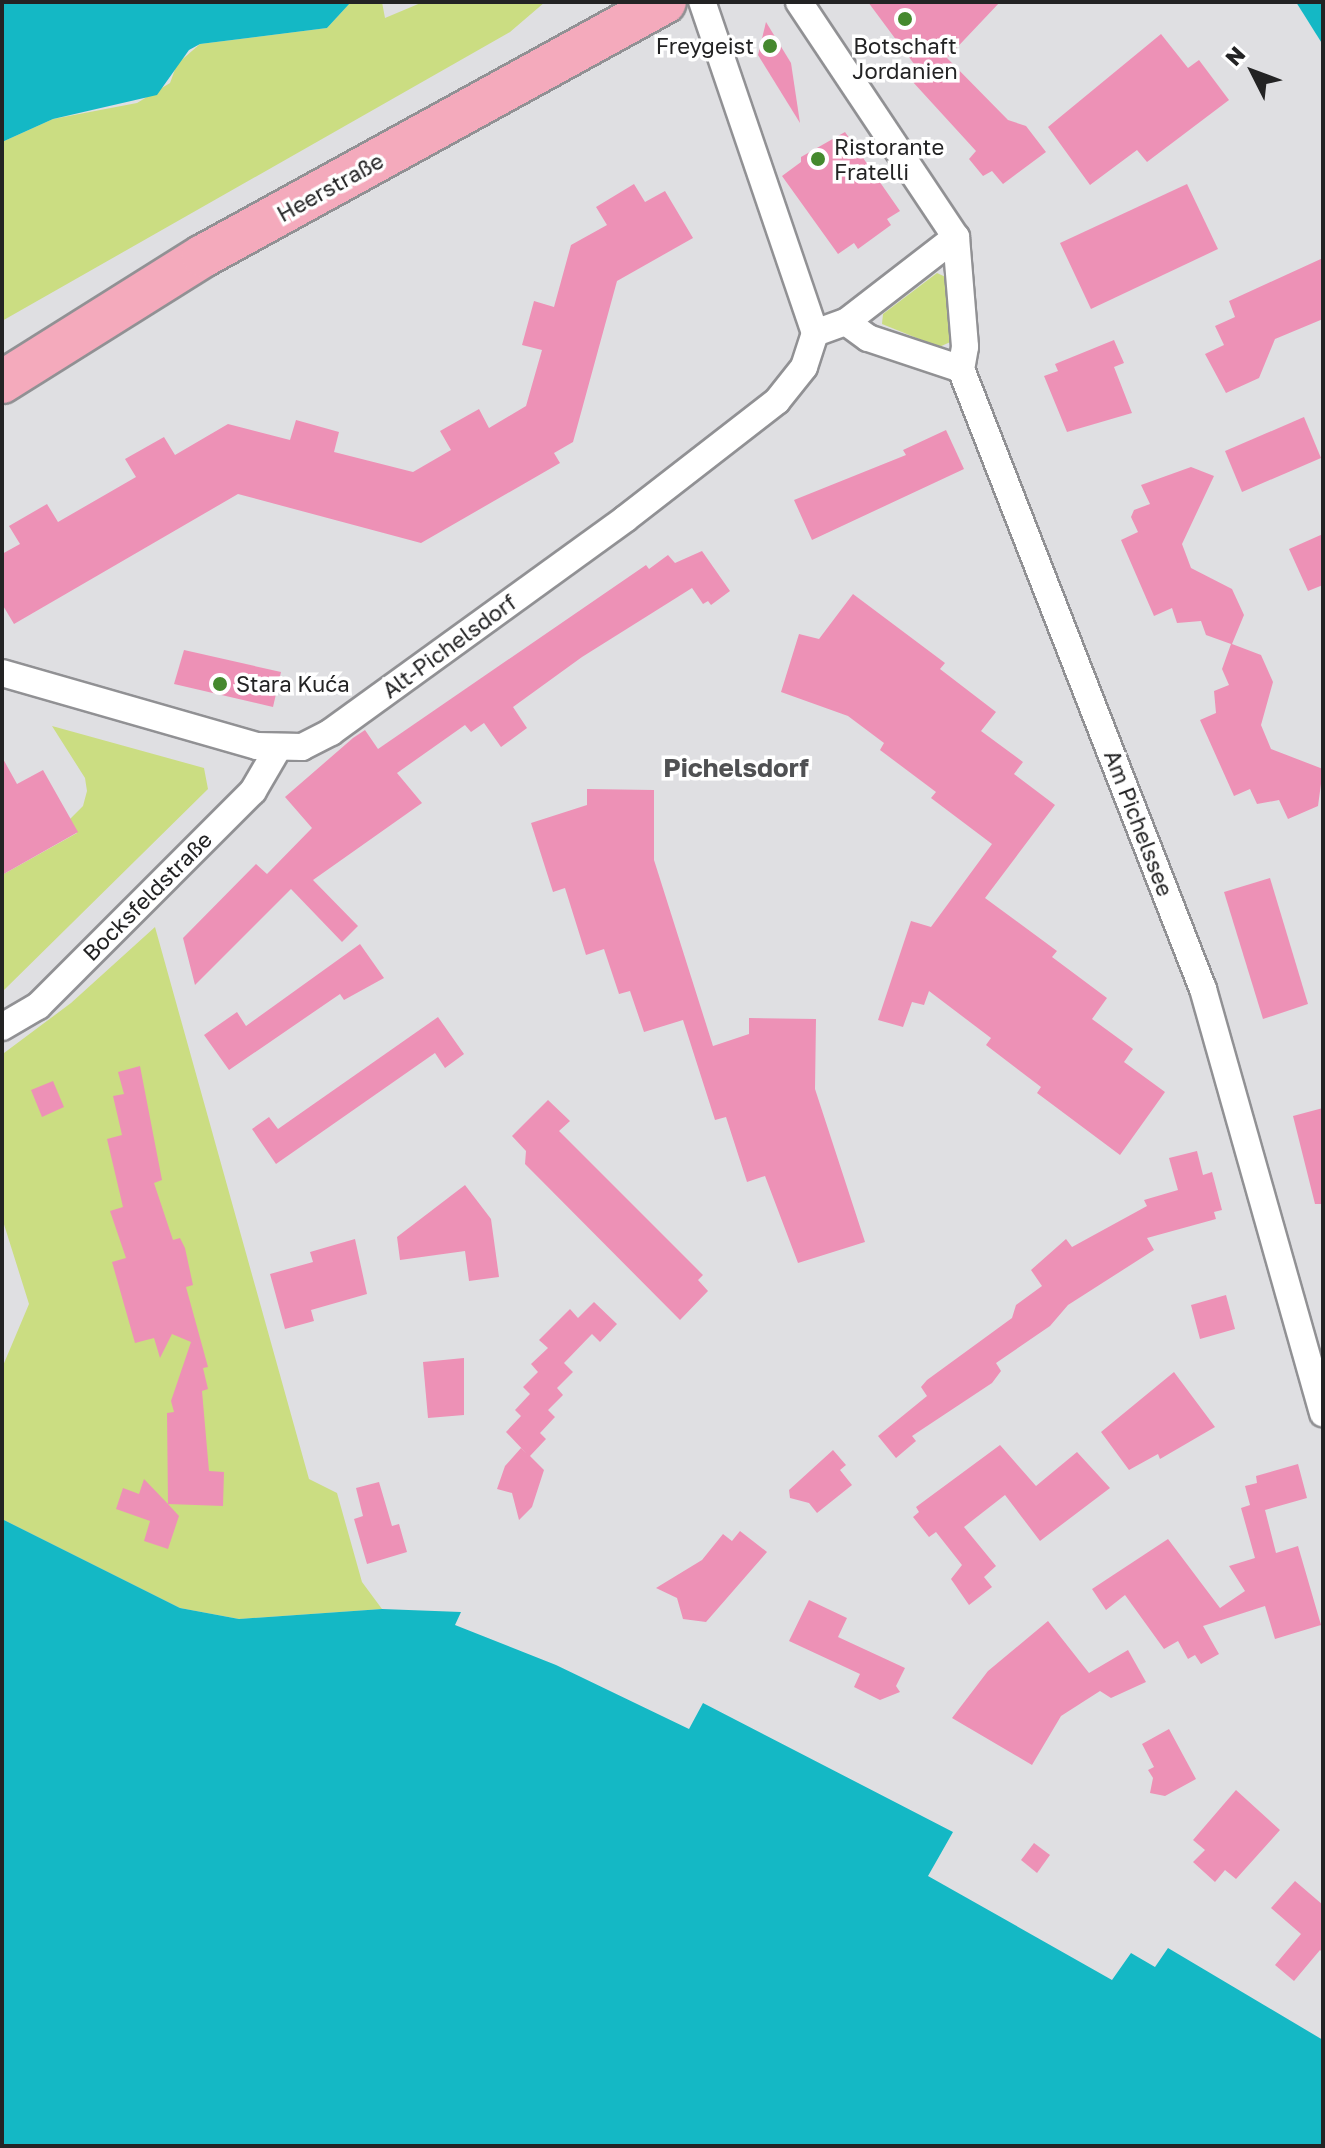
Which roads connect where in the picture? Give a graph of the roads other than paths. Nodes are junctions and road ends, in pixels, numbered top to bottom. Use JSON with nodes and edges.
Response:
{"nodes":[{"id":1,"x":665,"y":2,"type":"edge"},
{"id":2,"x":702,"y":2,"type":"edge"},
{"id":3,"x":799,"y":2,"type":"edge"},
{"id":4,"x":956,"y":237,"type":"junction"},
{"id":5,"x":846,"y":322,"type":"junction"},
{"id":6,"x":815,"y":333,"type":"junction"},
{"id":7,"x":961,"y":369,"type":"junction"},
{"id":8,"x":2,"y":382,"type":"edge"},
{"id":9,"x":2,"y":673,"type":"edge"},
{"id":10,"x":277,"y":750,"type":"junction"},
{"id":11,"x":2,"y":1027,"type":"edge"},
{"id":12,"x":1323,"y":1413,"type":"edge"}],
"edges":[{"from":1,"to":8,"type":"main road","name":"Heerstraße"},
{"from":2,"to":6,"type":"street"},
{"from":3,"to":4,"type":"street"},
{"from":4,"to":5,"type":"street"},
{"from":4,"to":7,"type":"street","name":"Am Pichelssee"},
{"from":5,"to":6,"type":"street"},
{"from":5,"to":7,"type":"street"},
{"from":6,"to":10,"type":"street","name":"Alt-Pichelsdorf"},
{"from":7,"to":12,"type":"street","name":"Am Pichelssee"},
{"from":9,"to":10,"type":"street"},
{"from":10,"to":11,"type":"street","name":"Bocksfeldstraße"}]}
